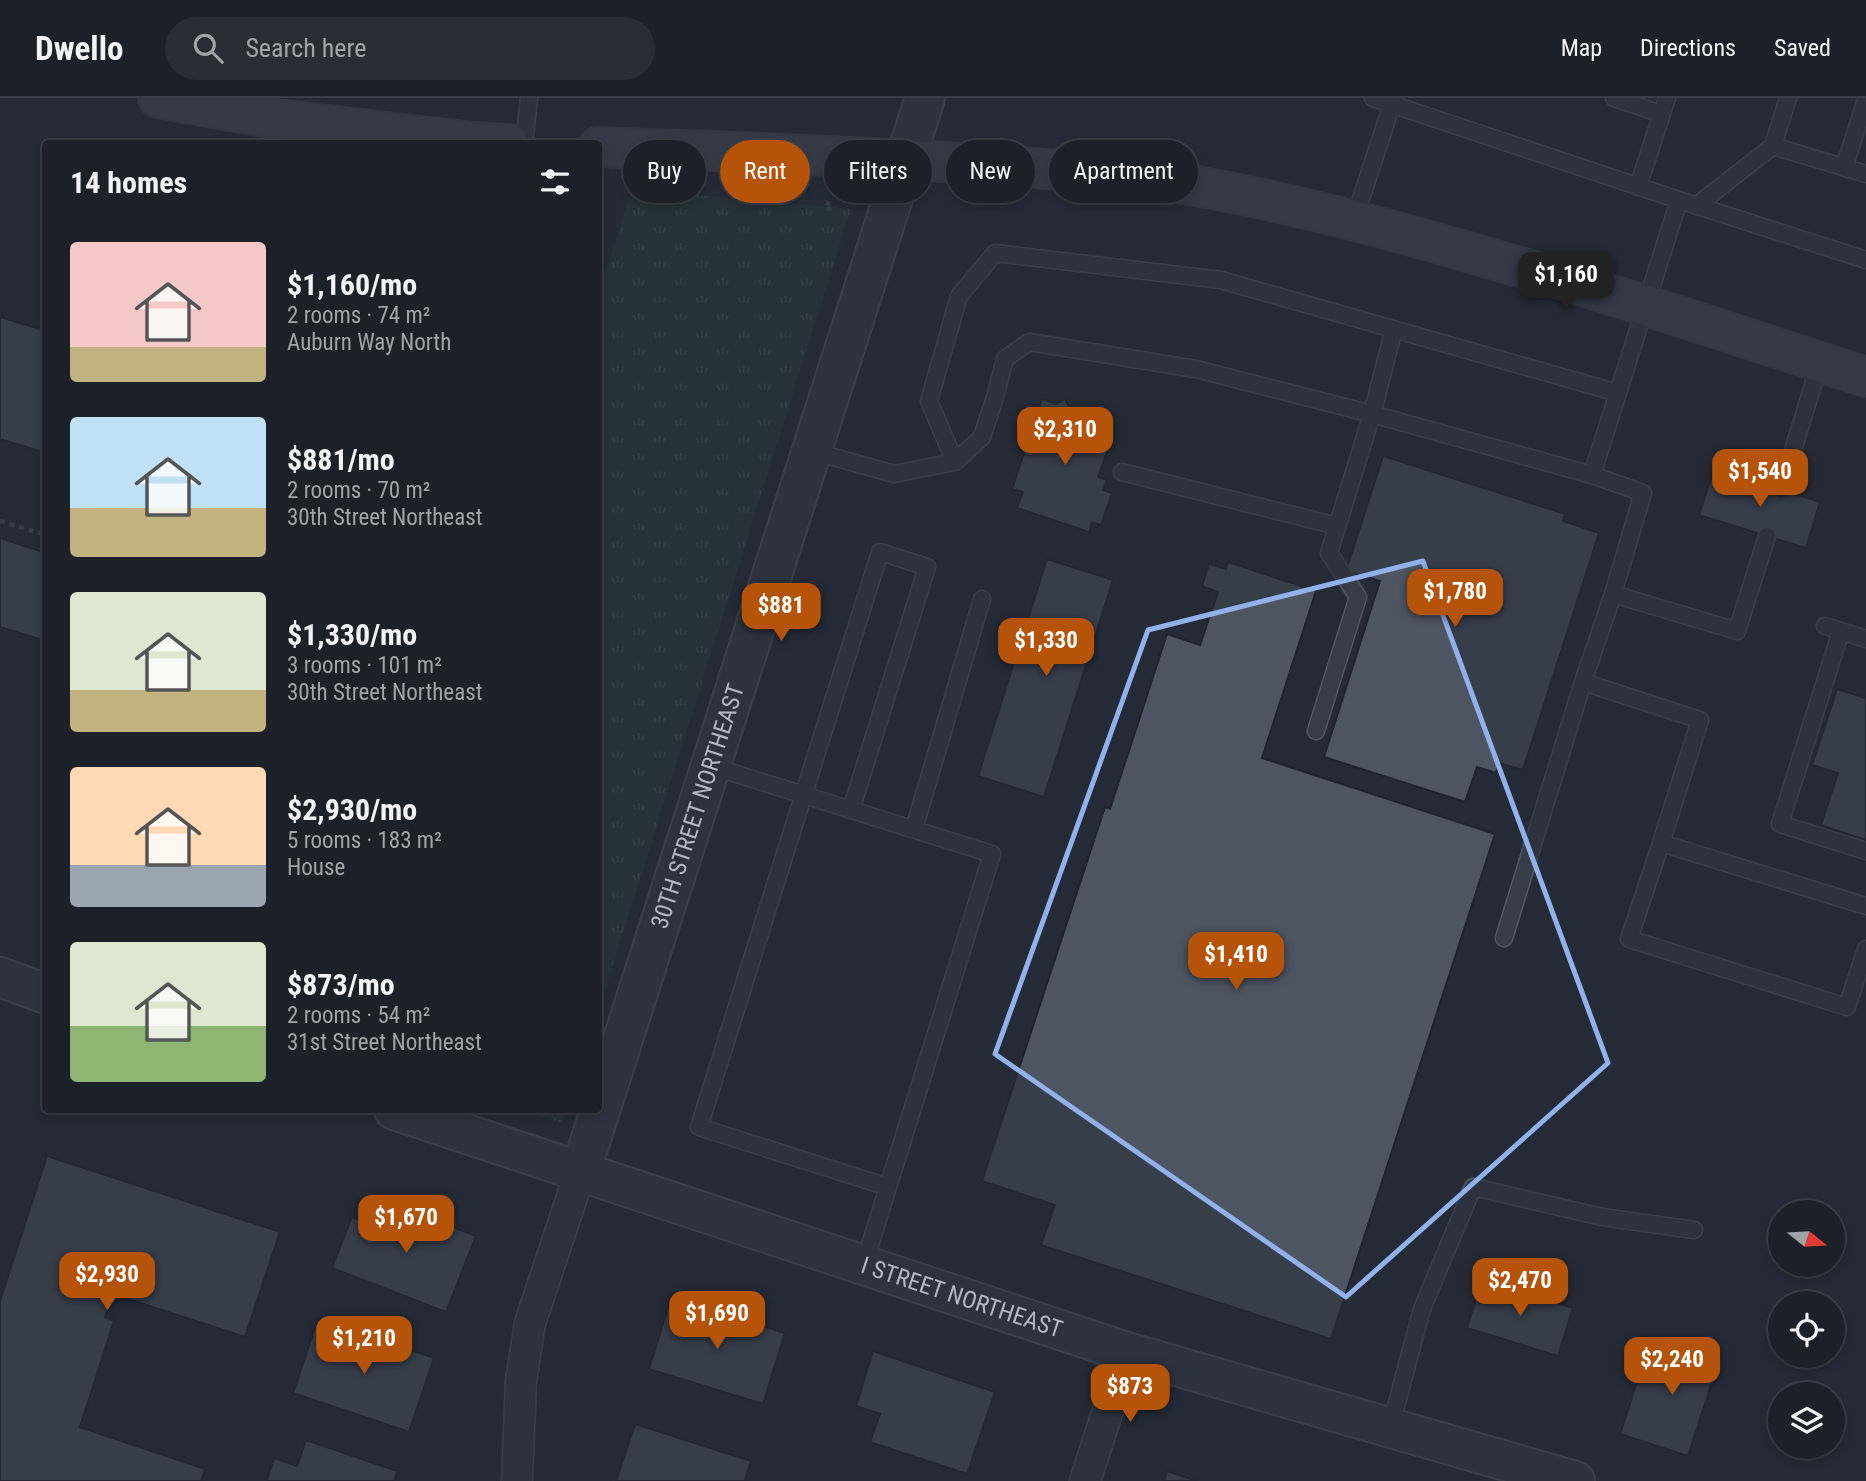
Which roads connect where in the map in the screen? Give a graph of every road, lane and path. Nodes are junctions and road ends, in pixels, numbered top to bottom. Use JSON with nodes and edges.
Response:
{"nodes":[{"id":1,"x":158,"y":98,"type":"edge"},
{"id":2,"x":529,"y":98,"type":"edge"},
{"id":3,"x":925,"y":98,"type":"edge"},
{"id":4,"x":1373,"y":98,"type":"edge"},
{"id":5,"x":1614,"y":98,"type":"edge"},
{"id":6,"x":1788,"y":98,"type":"edge"},
{"id":7,"x":1866,"y":100,"type":"edge"},
{"id":8,"x":1392,"y":104,"type":"junction"},
{"id":9,"x":244,"y":106,"type":"edge"},
{"id":10,"x":1664,"y":106,"type":"edge"},
{"id":11,"x":385,"y":138,"type":"edge"},
{"id":12,"x":429,"y":140,"type":"edge"},
{"id":13,"x":524,"y":140,"type":"edge"},
{"id":14,"x":911,"y":140,"type":"edge"},
{"id":15,"x":1773,"y":146,"type":"junction"},
{"id":16,"x":602,"y":147,"type":"edge"},
{"id":17,"x":824,"y":155,"type":"edge"},
{"id":18,"x":932,"y":161,"type":"edge"},
{"id":19,"x":1844,"y":167,"type":"junction"},
{"id":20,"x":1866,"y":174,"type":"edge"},
{"id":21,"x":1639,"y":187,"type":"junction"},
{"id":22,"x":1679,"y":200,"type":"junction"},
{"id":23,"x":828,"y":203,"type":"edge"},
{"id":24,"x":891,"y":203,"type":"edge"},
{"id":25,"x":1696,"y":206,"type":"junction"},
{"id":26,"x":833,"y":207,"type":"dead end"},
{"id":27,"x":1354,"y":220,"type":"junction"},
{"id":28,"x":1866,"y":260,"type":"edge"},
{"id":29,"x":1645,"y":306,"type":"junction"},
{"id":30,"x":1394,"y":330,"type":"junction"},
{"id":31,"x":1820,"y":362,"type":"junction"},
{"id":32,"x":1866,"y":377,"type":"edge"},
{"id":33,"x":1618,"y":393,"type":"junction"},
{"id":34,"x":1371,"y":414,"type":"junction"},
{"id":35,"x":812,"y":450,"type":"junction"},
{"id":36,"x":955,"y":462,"type":"junction"},
{"id":37,"x":1122,"y":472,"type":"dead end"},
{"id":38,"x":1592,"y":475,"type":"junction"},
{"id":39,"x":1781,"y":489,"type":"dead end"},
{"id":40,"x":0,"y":521,"type":"edge"},
{"id":41,"x":1337,"y":526,"type":"junction"},
{"id":42,"x":42,"y":534,"type":"edge"},
{"id":43,"x":1767,"y":536,"type":"dead end"},
{"id":44,"x":1613,"y":594,"type":"junction"},
{"id":45,"x":982,"y":599,"type":"dead end"},
{"id":46,"x":1825,"y":626,"type":"dead end"},
{"id":47,"x":1841,"y":631,"type":"junction"},
{"id":48,"x":1866,"y":639,"type":"edge"},
{"id":49,"x":1583,"y":682,"type":"junction"},
{"id":50,"x":1316,"y":731,"type":"dead end"},
{"id":51,"x":710,"y":766,"type":"junction"},
{"id":52,"x":804,"y":795,"type":"junction"},
{"id":53,"x":851,"y":810,"type":"junction"},
{"id":54,"x":914,"y":830,"type":"junction"},
{"id":55,"x":1661,"y":843,"type":"junction"},
{"id":56,"x":1866,"y":851,"type":"edge"},
{"id":57,"x":1866,"y":906,"type":"edge"},
{"id":58,"x":1504,"y":938,"type":"dead end"},
{"id":59,"x":1866,"y":949,"type":"edge"},
{"id":60,"x":0,"y":977,"type":"edge"},
{"id":61,"x":42,"y":992,"type":"edge"},
{"id":62,"x":602,"y":1104,"type":"edge"},
{"id":63,"x":403,"y":1113,"type":"edge"},
{"id":64,"x":599,"y":1113,"type":"edge"},
{"id":65,"x":581,"y":1170,"type":"junction"},
{"id":66,"x":888,"y":1187,"type":"junction"},
{"id":67,"x":1694,"y":1230,"type":"dead end"},
{"id":68,"x":864,"y":1264,"type":"junction"},
{"id":69,"x":1127,"y":1352,"type":"junction"},
{"id":70,"x":1391,"y":1429,"type":"junction"},
{"id":71,"x":517,"y":1481,"type":"edge"},
{"id":72,"x":1085,"y":1481,"type":"edge"},
{"id":73,"x":1575,"y":1481,"type":"edge"}],
"edges":[{"from":1,"to":9,"type":"main road"},
{"from":2,"to":13,"type":"lane"},
{"from":3,"to":14,"type":"street","name":"30TH STREET NORTHEAST"},
{"from":4,"to":8,"type":"lane"},
{"from":5,"to":10,"type":"lane"},
{"from":6,"to":15,"type":"lane"},
{"from":7,"to":19,"type":"lane"},
{"from":8,"to":21,"type":"lane"},
{"from":8,"to":27,"type":"lane"},
{"from":9,"to":11,"type":"main road"},
{"from":10,"to":21,"type":"lane"},
{"from":11,"to":12,"type":"main road"},
{"from":15,"to":19,"type":"lane"},
{"from":15,"to":25,"type":"lane"},
{"from":16,"to":17,"type":"main road"},
{"from":18,"to":27,"type":"main road"},
{"from":19,"to":20,"type":"lane"},
{"from":21,"to":22,"type":"lane"},
{"from":22,"to":25,"type":"lane"},
{"from":22,"to":29,"type":"lane"},
{"from":23,"to":26,"type":"path"},
{"from":24,"to":35,"type":"street","name":"30TH STREET NORTHEAST"},
{"from":25,"to":28,"type":"lane"},
{"from":27,"to":29,"type":"main road"},
{"from":29,"to":31,"type":"main road"},
{"from":29,"to":33,"type":"lane"},
{"from":30,"to":33,"type":"lane"},
{"from":30,"to":34,"type":"lane"},
{"from":30,"to":36,"type":"lane"},
{"from":31,"to":32,"type":"main road"},
{"from":31,"to":39,"type":"lane"},
{"from":33,"to":38,"type":"lane"},
{"from":34,"to":36,"type":"lane"},
{"from":34,"to":38,"type":"lane"},
{"from":34,"to":41,"type":"lane"},
{"from":35,"to":36,"type":"lane"},
{"from":35,"to":51,"type":"street","name":"30TH STREET NORTHEAST"},
{"from":37,"to":41,"type":"lane"},
{"from":38,"to":44,"type":"lane"},
{"from":40,"to":42,"type":"path"},
{"from":41,"to":50,"type":"lane"},
{"from":43,"to":44,"type":"lane"},
{"from":44,"to":49,"type":"lane"},
{"from":45,"to":54,"type":"lane"},
{"from":46,"to":47,"type":"lane"},
{"from":47,"to":48,"type":"lane"},
{"from":47,"to":56,"type":"lane"},
{"from":49,"to":55,"type":"lane"},
{"from":49,"to":58,"type":"lane"},
{"from":51,"to":52,"type":"lane"},
{"from":51,"to":62,"type":"street","name":"30TH STREET NORTHEAST"},
{"from":52,"to":53,"type":"lane"},
{"from":52,"to":53,"type":"lane"},
{"from":52,"to":66,"type":"lane"},
{"from":53,"to":54,"type":"lane"},
{"from":54,"to":66,"type":"lane"},
{"from":55,"to":57,"type":"lane"},
{"from":55,"to":59,"type":"lane"},
{"from":60,"to":61,"type":"street"},
{"from":63,"to":65,"type":"street","name":"I STREET NORTHEAST"},
{"from":64,"to":65,"type":"street","name":"30TH STREET NORTHEAST"},
{"from":65,"to":68,"type":"street","name":"I STREET NORTHEAST"},
{"from":65,"to":71,"type":"street","name":"30TH STREET NORTHEAST"},
{"from":66,"to":68,"type":"lane"},
{"from":67,"to":70,"type":"lane"},
{"from":68,"to":69,"type":"street","name":"I STREET NORTHEAST"},
{"from":69,"to":70,"type":"street","name":"I STREET NORTHEAST"},
{"from":69,"to":72,"type":"street"},
{"from":70,"to":73,"type":"street","name":"I STREET NORTHEAST"}]}
